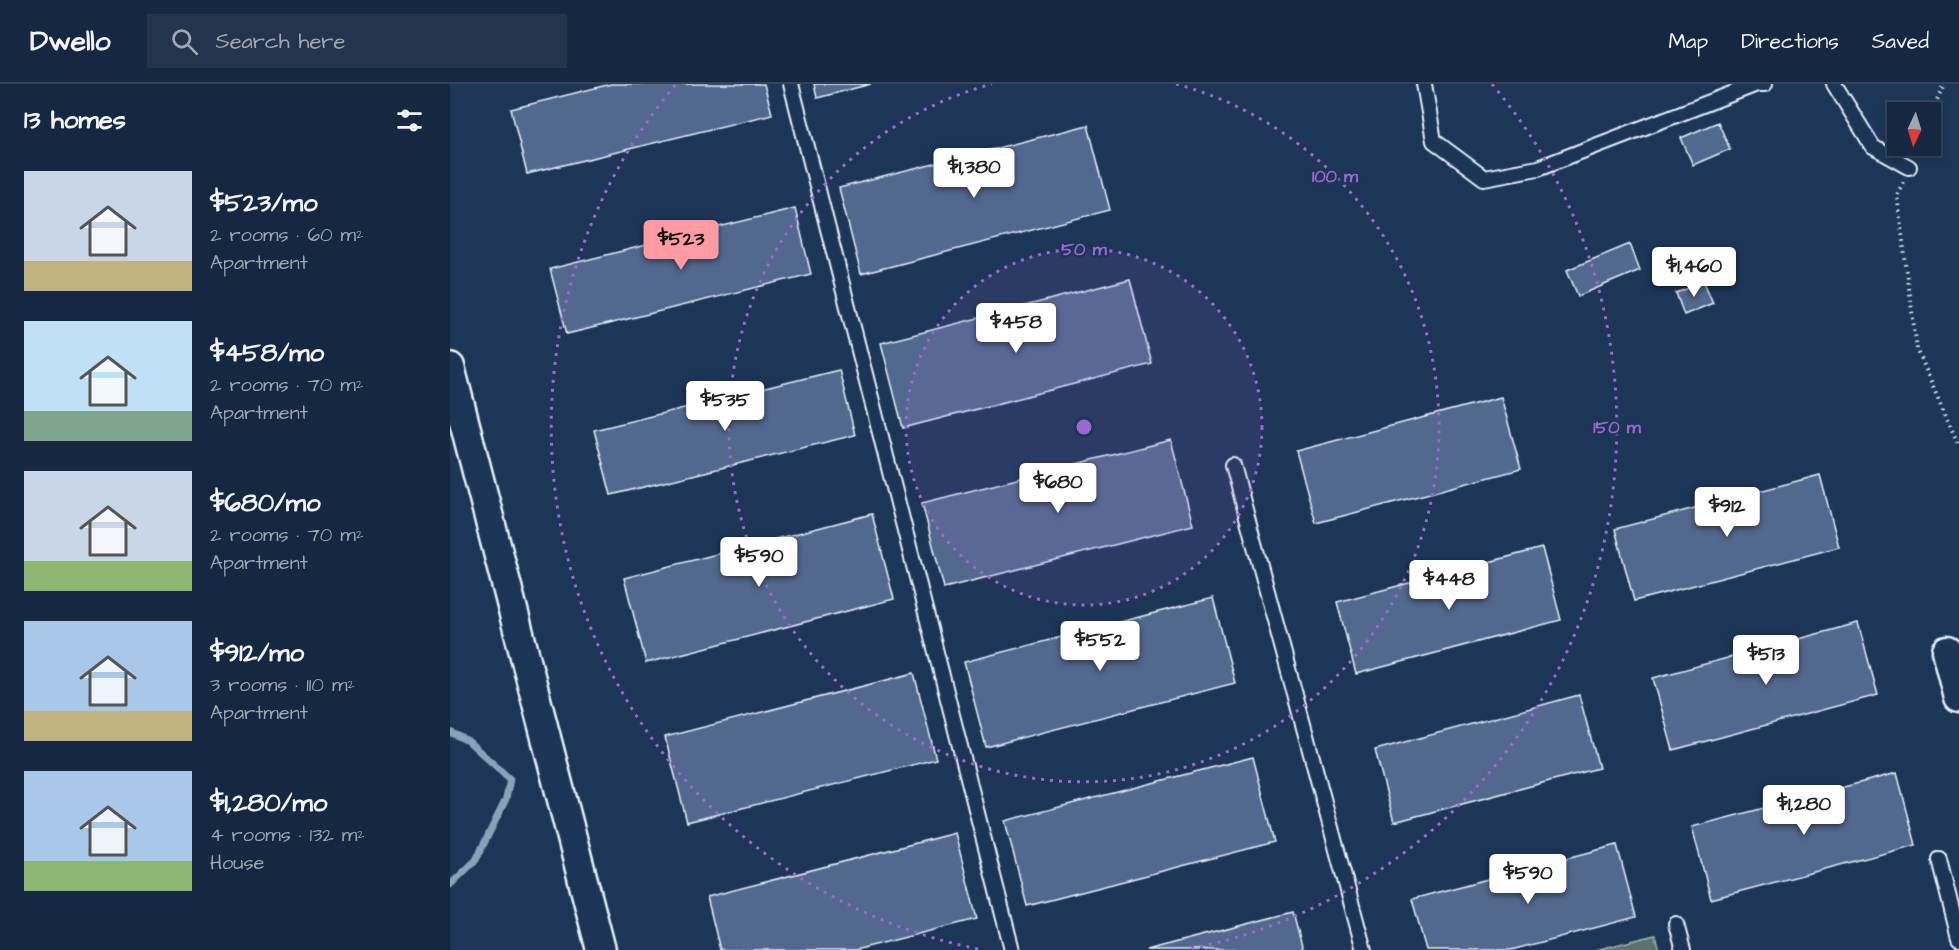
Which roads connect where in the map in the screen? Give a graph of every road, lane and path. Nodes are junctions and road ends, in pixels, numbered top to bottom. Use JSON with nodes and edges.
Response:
{"nodes":[{"id":1,"x":791,"y":84,"type":"edge"},
{"id":2,"x":1424,"y":84,"type":"edge"},
{"id":3,"x":1765,"y":84,"type":"edge"},
{"id":4,"x":1834,"y":84,"type":"edge"},
{"id":5,"x":1944,"y":84,"type":"edge"},
{"id":6,"x":1936,"y":102,"type":"edge"},
{"id":7,"x":1909,"y":167,"type":"joint"},
{"id":8,"x":450,"y":367,"type":"edge"},
{"id":9,"x":1959,"y":446,"type":"edge"},
{"id":10,"x":1233,"y":465,"type":"dead end"},
{"id":11,"x":1947,"y":651,"type":"dead end"},
{"id":12,"x":1959,"y":698,"type":"edge"},
{"id":13,"x":1939,"y":859,"type":"dead end"},
{"id":14,"x":1676,"y":924,"type":"dead end"},
{"id":15,"x":1959,"y":938,"type":"edge"},
{"id":16,"x":601,"y":950,"type":"edge"},
{"id":17,"x":1012,"y":950,"type":"edge"},
{"id":18,"x":1364,"y":950,"type":"edge"},
{"id":19,"x":1683,"y":950,"type":"edge"}],
"edges":[{"from":1,"to":17,"type":"lane"},
{"from":2,"to":3,"type":"lane"},
{"from":4,"to":7,"type":"lane"},
{"from":5,"to":6,"type":"path"},
{"from":7,"to":9,"type":"path"},
{"from":8,"to":16,"type":"street"},
{"from":10,"to":18,"type":"lane"},
{"from":11,"to":12,"type":"street"},
{"from":13,"to":15,"type":"lane"},
{"from":14,"to":19,"type":"lane"}]}
